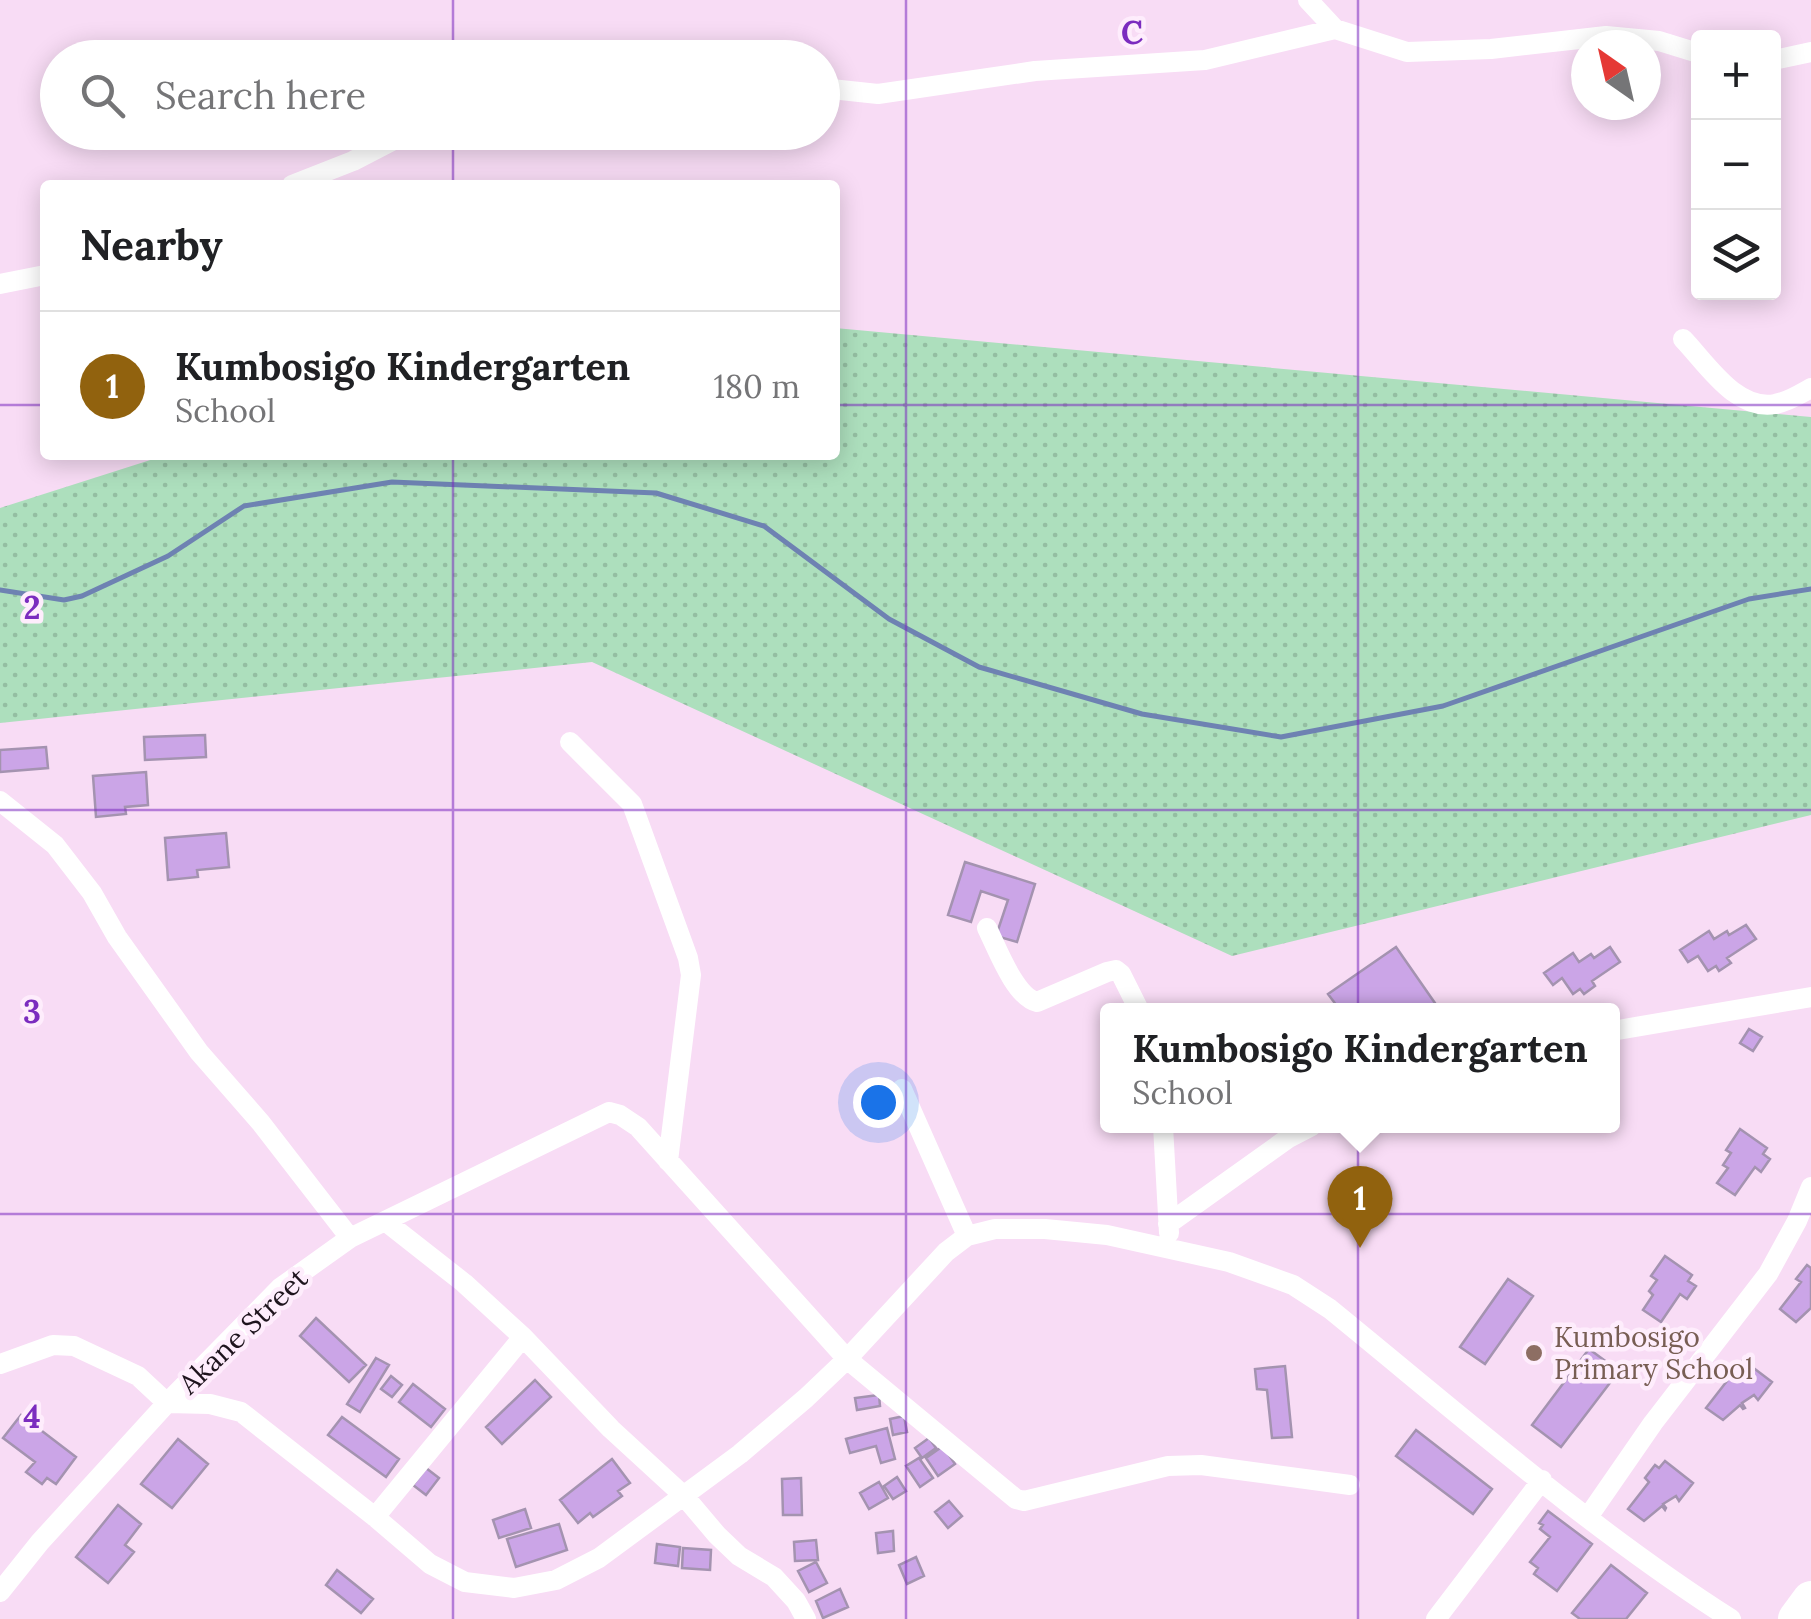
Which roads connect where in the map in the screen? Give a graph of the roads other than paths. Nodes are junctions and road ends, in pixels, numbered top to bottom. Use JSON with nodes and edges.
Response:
{"nodes":[{"id":1,"x":1308,"y":0,"type":"edge"},
{"id":2,"x":1335,"y":28,"type":"junction"},
{"id":3,"x":1691,"y":51,"type":"edge"},
{"id":4,"x":1811,"y":52,"type":"edge"},
{"id":5,"x":1781,"y":58,"type":"edge"},
{"id":6,"x":840,"y":90,"type":"edge"},
{"id":7,"x":375,"y":150,"type":"edge"},
{"id":8,"x":305,"y":180,"type":"edge"},
{"id":9,"x":40,"y":276,"type":"edge"},
{"id":10,"x":0,"y":284,"type":"edge"},
{"id":11,"x":1683,"y":339,"type":"dead end"},
{"id":12,"x":1811,"y":388,"type":"edge"},
{"id":13,"x":570,"y":742,"type":"dead end"},
{"id":14,"x":0,"y":801,"type":"edge"},
{"id":15,"x":987,"y":928,"type":"dead end"},
{"id":16,"x":1811,"y":997,"type":"edge"},
{"id":17,"x":1136,"y":1003,"type":"edge"},
{"id":18,"x":1620,"y":1031,"type":"edge"},
{"id":19,"x":902,"y":1089,"type":"dead end"},
{"id":20,"x":1164,"y":1133,"type":"edge"},
{"id":21,"x":1298,"y":1133,"type":"edge"},
{"id":22,"x":668,"y":1161,"type":"junction"},
{"id":23,"x":1811,"y":1187,"type":"edge"},
{"id":24,"x":385,"y":1221,"type":"junction"},
{"id":25,"x":1168,"y":1224,"type":"junction"},
{"id":26,"x":967,"y":1236,"type":"junction"},
{"id":27,"x":350,"y":1238,"type":"junction"},
{"id":28,"x":1171,"y":1250,"type":"junction"},
{"id":29,"x":523,"y":1337,"type":"junction"},
{"id":30,"x":848,"y":1359,"type":"junction"},
{"id":31,"x":0,"y":1364,"type":"edge"},
{"id":32,"x":168,"y":1403,"type":"junction"},
{"id":33,"x":1542,"y":1480,"type":"junction"},
{"id":34,"x":1350,"y":1485,"type":"dead end"},
{"id":35,"x":684,"y":1496,"type":"junction"},
{"id":36,"x":375,"y":1517,"type":"junction"},
{"id":37,"x":1588,"y":1517,"type":"junction"},
{"id":38,"x":0,"y":1592,"type":"edge"},
{"id":39,"x":1811,"y":1600,"type":"edge"},
{"id":40,"x":806,"y":1619,"type":"edge"},
{"id":41,"x":1436,"y":1619,"type":"edge"},
{"id":42,"x":1731,"y":1619,"type":"edge"},
{"id":43,"x":1797,"y":1619,"type":"edge"}],
"edges":[{"from":1,"to":2,"type":"street"},
{"from":2,"to":3,"type":"street"},
{"from":2,"to":6,"type":"street"},
{"from":4,"to":5,"type":"street"},
{"from":7,"to":8,"type":"street"},
{"from":9,"to":10,"type":"street"},
{"from":11,"to":12,"type":"street"},
{"from":13,"to":22,"type":"street"},
{"from":14,"to":27,"type":"street"},
{"from":15,"to":17,"type":"street"},
{"from":16,"to":18,"type":"street"},
{"from":19,"to":26,"type":"street"},
{"from":20,"to":25,"type":"street"},
{"from":21,"to":25,"type":"street"},
{"from":22,"to":24,"type":"street","name":"Akane Street"},
{"from":22,"to":30,"type":"street"},
{"from":23,"to":37,"type":"street"},
{"from":24,"to":27,"type":"street","name":"Akane Street"},
{"from":24,"to":29,"type":"street"},
{"from":25,"to":28,"type":"street"},
{"from":26,"to":28,"type":"street"},
{"from":26,"to":30,"type":"street"},
{"from":27,"to":32,"type":"street","name":"Akane Street"},
{"from":28,"to":33,"type":"street"},
{"from":29,"to":35,"type":"street"},
{"from":29,"to":36,"type":"street"},
{"from":30,"to":34,"type":"street"},
{"from":30,"to":35,"type":"street"},
{"from":31,"to":32,"type":"street"},
{"from":32,"to":36,"type":"street"},
{"from":32,"to":38,"type":"street","name":"Akane Street"},
{"from":33,"to":37,"type":"street"},
{"from":33,"to":41,"type":"street"},
{"from":35,"to":36,"type":"street"},
{"from":35,"to":40,"type":"street"},
{"from":37,"to":42,"type":"street"},
{"from":39,"to":43,"type":"highway"}]}
